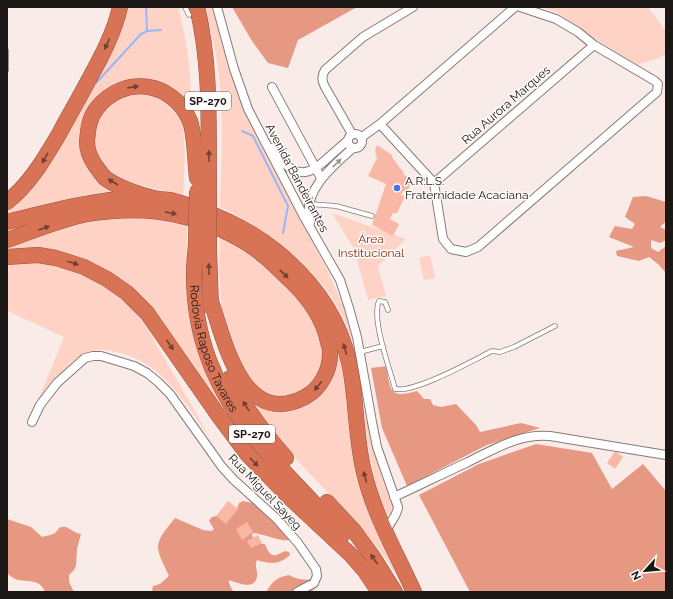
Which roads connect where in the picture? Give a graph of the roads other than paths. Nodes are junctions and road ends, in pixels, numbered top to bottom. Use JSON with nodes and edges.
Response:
{"nodes":[{"id":1,"x":120,"y":7,"type":"edge"},
{"id":2,"x":216,"y":7,"type":"edge"},
{"id":3,"x":413,"y":7,"type":"edge"},
{"id":4,"x":515,"y":7,"type":"edge"},
{"id":5,"x":520,"y":7,"type":"edge"},
{"id":6,"x":189,"y":9,"type":"edge"},
{"id":7,"x":594,"y":45,"type":"junction"},
{"id":8,"x":272,"y":86,"type":"dead end"},
{"id":9,"x":380,"y":124,"type":"junction"},
{"id":10,"x":258,"y":130,"type":"junction"},
{"id":11,"x":350,"y":137,"type":"junction"},
{"id":12,"x":362,"y":137,"type":"junction"},
{"id":13,"x":353,"y":148,"type":"junction"},
{"id":14,"x":316,"y":168,"type":"junction"},
{"id":15,"x":295,"y":170,"type":"junction"},
{"id":16,"x":321,"y":178,"type":"junction"},
{"id":17,"x":434,"y":183,"type":"junction"},
{"id":18,"x":286,"y":184,"type":"junction"},
{"id":19,"x":201,"y":188,"type":"junction"},
{"id":20,"x":150,"y":197,"type":"junction"},
{"id":21,"x":7,"y":202,"type":"edge"},
{"id":22,"x":309,"y":204,"type":"junction"},
{"id":23,"x":372,"y":216,"type":"dead end"},
{"id":24,"x":7,"y":222,"type":"edge"},
{"id":25,"x":313,"y":231,"type":"junction"},
{"id":26,"x":7,"y":240,"type":"edge"},
{"id":27,"x":202,"y":247,"type":"junction"},
{"id":28,"x":7,"y":257,"type":"edge"},
{"id":29,"x":210,"y":298,"type":"junction"},
{"id":30,"x":388,"y":310,"type":"dead end"},
{"id":31,"x":555,"y":326,"type":"dead end"},
{"id":32,"x":383,"y":346,"type":"junction"},
{"id":33,"x":359,"y":352,"type":"junction"},
{"id":34,"x":32,"y":422,"type":"dead end"},
{"id":35,"x":666,"y":455,"type":"edge"},
{"id":36,"x":394,"y":497,"type":"junction"},
{"id":37,"x":377,"y":514,"type":"junction"},
{"id":38,"x":392,"y":519,"type":"junction"},
{"id":39,"x":386,"y":534,"type":"junction"},
{"id":40,"x":297,"y":592,"type":"edge"},
{"id":41,"x":379,"y":592,"type":"edge"},
{"id":42,"x":395,"y":592,"type":"edge"},
{"id":43,"x":414,"y":592,"type":"edge"}],
"edges":[{"from":1,"to":21,"type":"highway","one_way":true},
{"from":2,"to":10,"type":"street","name":"Avenida Bandeirantes"},
{"from":3,"to":11,"type":"street"},
{"from":4,"to":9,"type":"street"},
{"from":5,"to":7,"type":"street"},
{"from":6,"to":19,"type":"highway","number":"SP-270"},
{"from":19,"to":6,"type":"highway","number":"SP-270","one_way":true},
{"from":7,"to":17,"type":"street","name":"Rua Aurora Marques"},
{"from":7,"to":17,"type":"street"},
{"from":8,"to":14,"type":"street"},
{"from":9,"to":12,"type":"street"},
{"from":9,"to":17,"type":"street"},
{"from":10,"to":15,"type":"street"},
{"from":10,"to":18,"type":"street","name":"Avenida Bandeirantes"},
{"from":11,"to":12,"type":"street"},
{"from":11,"to":13,"type":"street"},
{"from":11,"to":14,"type":"street"},
{"from":12,"to":13,"type":"street"},
{"from":16,"to":13,"type":"street","one_way":true},
{"from":14,"to":15,"type":"street"},
{"from":14,"to":16,"type":"street"},
{"from":15,"to":18,"type":"street"},
{"from":16,"to":22,"type":"street"},
{"from":18,"to":25,"type":"street","name":"Avenida Bandeirantes"},
{"from":20,"to":19,"type":"highway","one_way":true},
{"from":19,"to":27,"type":"highway","number":"SP-270","bridge":true},
{"from":20,"to":24,"type":"highway"},
{"from":37,"to":20,"type":"highway","one_way":true},
{"from":22,"to":23,"type":"lane"},
{"from":22,"to":25,"type":"street"},
{"from":25,"to":33,"type":"street","name":"Avenida Bandeirantes"},
{"from":26,"to":29,"type":"highway","one_way":true},
{"from":29,"to":27,"type":"highway","name":"Rodovia Raposo Tavares","number":"SP-270","one_way":true},
{"from":27,"to":41,"type":"highway","name":"Rodovia Raposo Tavares","number":"SP-270"},
{"from":28,"to":41,"type":"highway","one_way":true},
{"from":42,"to":29,"type":"highway","name":"Rodovia Raposo Tavares","number":"SP-270","one_way":true},
{"from":30,"to":32,"type":"lane"},
{"from":31,"to":32,"type":"lane"},
{"from":32,"to":33,"type":"lane"},
{"from":33,"to":36,"type":"street","name":"Avenida Bandeirantes"},
{"from":34,"to":40,"type":"street","name":"Rua Miguel Sayeg"},
{"from":35,"to":36,"type":"street"},
{"from":36,"to":38,"type":"street","name":"Avenida Bandeirantes"},
{"from":37,"to":38,"type":"street"},
{"from":37,"to":39,"type":"highway"},
{"from":38,"to":39,"type":"street","name":"Avenida Bandeirantes"},
{"from":39,"to":43,"type":"highway"}]}
